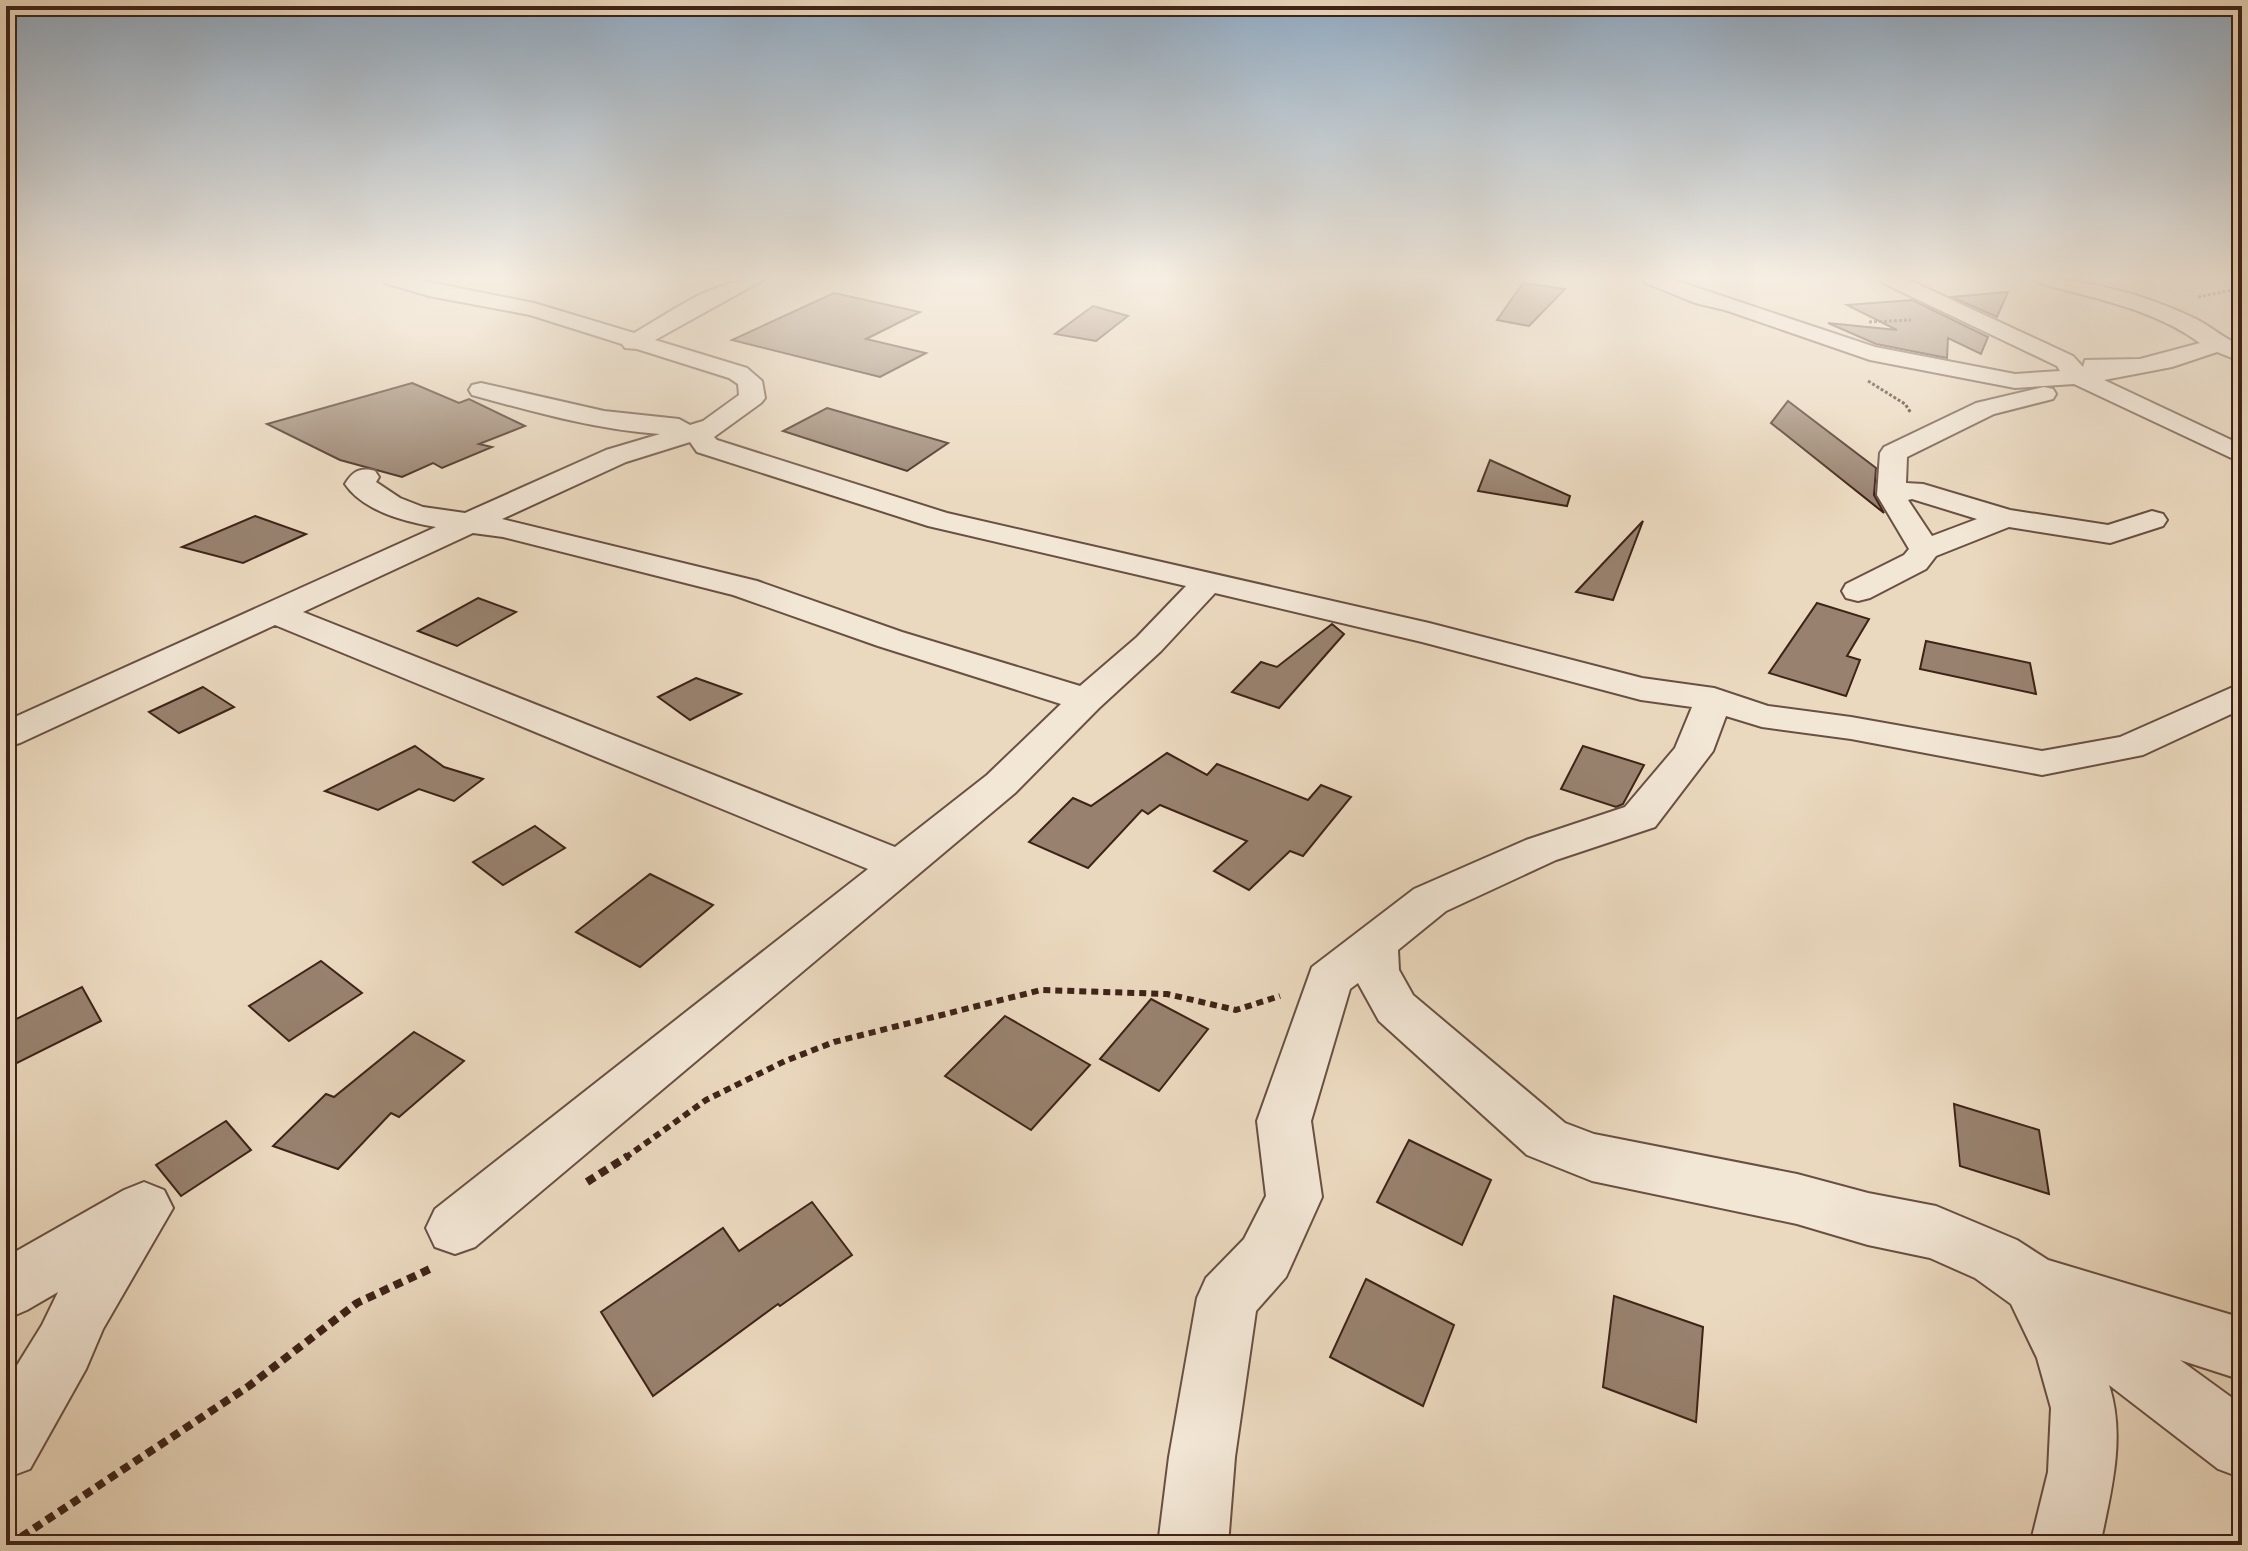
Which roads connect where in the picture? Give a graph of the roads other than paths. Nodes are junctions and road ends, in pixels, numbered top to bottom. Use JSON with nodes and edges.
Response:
{"nodes":[{"id":1,"x":665,"y":351,"type":"edge"},
{"id":2,"x":1866,"y":351,"type":"edge"},
{"id":3,"x":2036,"y":351,"type":"edge"},
{"id":4,"x":2200,"y":351,"type":"edge"},
{"id":5,"x":2192,"y":355,"type":"junction"},
{"id":6,"x":2242,"y":361,"type":"edge"},
{"id":7,"x":2072,"y":369,"type":"junction"},
{"id":8,"x":2015,"y":381,"type":"junction"},
{"id":9,"x":481,"y":390,"type":"dead end"},
{"id":10,"x":707,"y":428,"type":"junction"},
{"id":11,"x":2242,"y":455,"type":"edge"},
{"id":12,"x":365,"y":477,"type":"dead end"},
{"id":13,"x":1899,"y":487,"type":"junction"},
{"id":14,"x":2006,"y":518,"type":"junction"},
{"id":15,"x":2152,"y":520,"type":"dead end"},
{"id":16,"x":469,"y":523,"type":"junction"},
{"id":17,"x":1925,"y":549,"type":"junction"},
{"id":18,"x":1209,"y":581,"type":"junction"},
{"id":19,"x":1858,"y":591,"type":"dead end"},
{"id":20,"x":276,"y":613,"type":"junction"},
{"id":21,"x":2242,"y":694,"type":"edge"},
{"id":22,"x":1714,"y":699,"type":"junction"},
{"id":23,"x":1086,"y":700,"type":"junction"},
{"id":24,"x":6,"y":735,"type":"edge"},
{"id":25,"x":902,"y":866,"type":"junction"},
{"id":26,"x":1375,"y":943,"type":"junction"},
{"id":27,"x":455,"y":1228,"type":"dead end"},
{"id":28,"x":2032,"y":1284,"type":"junction"},
{"id":29,"x":6,"y":1290,"type":"edge"},
{"id":30,"x":2242,"y":1349,"type":"edge"},
{"id":31,"x":6,"y":1445,"type":"edge"},
{"id":32,"x":2242,"y":1445,"type":"edge"},
{"id":33,"x":1193,"y":1545,"type":"edge"},
{"id":34,"x":2065,"y":1545,"type":"edge"}],
"edges":[{"from":1,"to":10,"type":"street"},
{"from":2,"to":8,"type":"street"},
{"from":3,"to":7,"type":"street"},
{"from":4,"to":5,"type":"street"},
{"from":5,"to":6,"type":"street"},
{"from":5,"to":7,"type":"street"},
{"from":7,"to":8,"type":"street"},
{"from":7,"to":11,"type":"street"},
{"from":8,"to":13,"type":"street"},
{"from":9,"to":10,"type":"street"},
{"from":10,"to":16,"type":"street"},
{"from":10,"to":18,"type":"street"},
{"from":12,"to":16,"type":"street"},
{"from":13,"to":14,"type":"street"},
{"from":13,"to":17,"type":"street"},
{"from":14,"to":15,"type":"street"},
{"from":14,"to":17,"type":"street"},
{"from":16,"to":20,"type":"street"},
{"from":16,"to":23,"type":"street"},
{"from":17,"to":19,"type":"street"},
{"from":18,"to":22,"type":"street"},
{"from":18,"to":23,"type":"street"},
{"from":20,"to":24,"type":"street"},
{"from":20,"to":25,"type":"street"},
{"from":21,"to":22,"type":"street"},
{"from":22,"to":26,"type":"street"},
{"from":23,"to":25,"type":"street"},
{"from":25,"to":27,"type":"street"},
{"from":26,"to":28,"type":"street"},
{"from":26,"to":33,"type":"street"},
{"from":28,"to":30,"type":"street"},
{"from":28,"to":32,"type":"street"},
{"from":28,"to":34,"type":"street"},
{"from":29,"to":31,"type":"street"}]}
